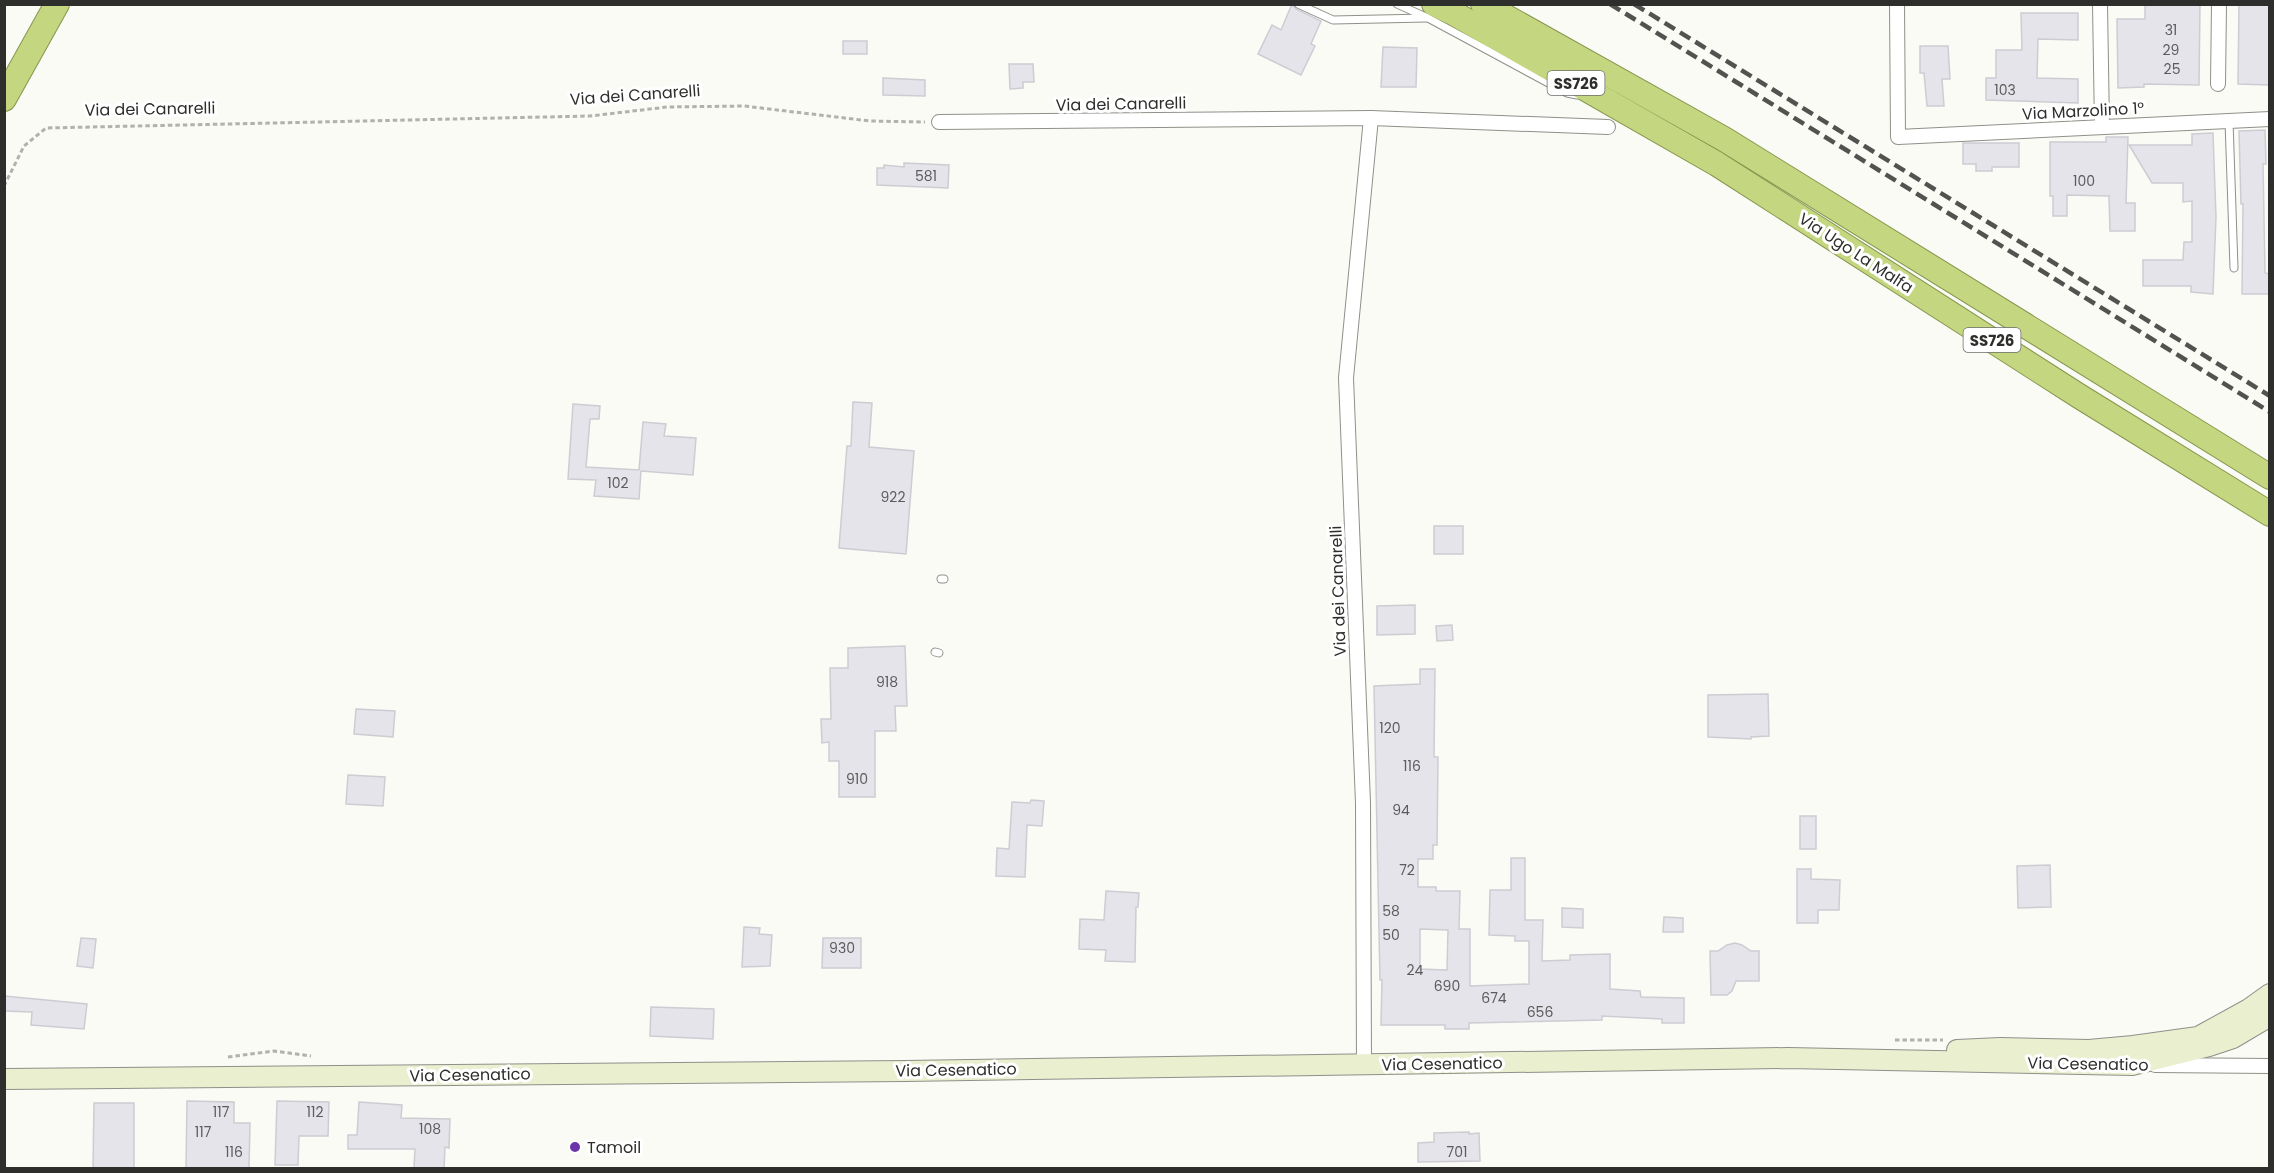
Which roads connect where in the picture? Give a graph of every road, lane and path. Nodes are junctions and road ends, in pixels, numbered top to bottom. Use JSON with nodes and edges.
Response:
{"nodes":[{"id":1,"x":57,"y":4,"type":"edge"},
{"id":2,"x":1298,"y":4,"type":"edge"},
{"id":3,"x":1397,"y":4,"type":"edge"},
{"id":4,"x":1483,"y":4,"type":"edge"},
{"id":5,"x":1897,"y":4,"type":"edge"},
{"id":6,"x":2100,"y":4,"type":"edge"},
{"id":7,"x":2220,"y":4,"type":"edge"},
{"id":8,"x":1431,"y":11,"type":"edge"},
{"id":9,"x":2218,"y":84,"type":"dead end"},
{"id":10,"x":4,"y":99,"type":"edge"},
{"id":11,"x":1371,"y":118,"type":"junction"},
{"id":12,"x":2270,"y":119,"type":"edge"},
{"id":13,"x":2229,"y":121,"type":"junction"},
{"id":14,"x":939,"y":122,"type":"joint"},
{"id":15,"x":1608,"y":127,"type":"dead end"},
{"id":16,"x":2102,"y":127,"type":"junction"},
{"id":17,"x":4,"y":186,"type":"edge"},
{"id":18,"x":2234,"y":268,"type":"dead end"},
{"id":19,"x":2270,"y":477,"type":"edge"},
{"id":20,"x":2270,"y":514,"type":"edge"},
{"id":21,"x":2270,"y":994,"type":"edge"},
{"id":22,"x":2270,"y":1009,"type":"edge"},
{"id":23,"x":2270,"y":1016,"type":"edge"},
{"id":24,"x":2213,"y":1029,"type":"junction"},
{"id":25,"x":2132,"y":1056,"type":"junction"},
{"id":26,"x":1364,"y":1065,"type":"junction"},
{"id":27,"x":2270,"y":1066,"type":"edge"},
{"id":28,"x":4,"y":1079,"type":"edge"}],
"edges":[{"from":1,"to":10,"type":"highway"},
{"from":2,"to":8,"type":"lane"},
{"from":3,"to":8,"type":"lane"},
{"from":4,"to":19,"type":"highway","name":"Via Ugo La Malfa","number":"SS726"},
{"from":5,"to":16,"type":"street","name":"Via Marzolino 1°"},
{"from":6,"to":16,"type":"street"},
{"from":7,"to":9,"type":"street"},
{"from":8,"to":20,"type":"highway","name":"Via Ugo La Malfa","number":"SS726"},
{"from":11,"to":14,"type":"street","name":"Via dei Canarelli"},
{"from":11,"to":15,"type":"street","name":"Via dei Canarelli"},
{"from":11,"to":26,"type":"street","name":"Via dei Canarelli"},
{"from":12,"to":13,"type":"street","name":"Via Marzolino 1°"},
{"from":13,"to":16,"type":"street","name":"Via Marzolino 1°"},
{"from":13,"to":18,"type":"lane"},
{"from":14,"to":17,"type":"path","name":"Via dei Canarelli"},
{"from":21,"to":24,"type":"main road"},
{"from":22,"to":24,"type":"main road"},
{"from":23,"to":25,"type":"main road"},
{"from":24,"to":25,"type":"main road"},
{"from":25,"to":26,"type":"main road","name":"Via Cesenatico"},
{"from":25,"to":27,"type":"street","name":"Via Cesenatico"},
{"from":26,"to":28,"type":"main road","name":"Via Cesenatico"}]}
